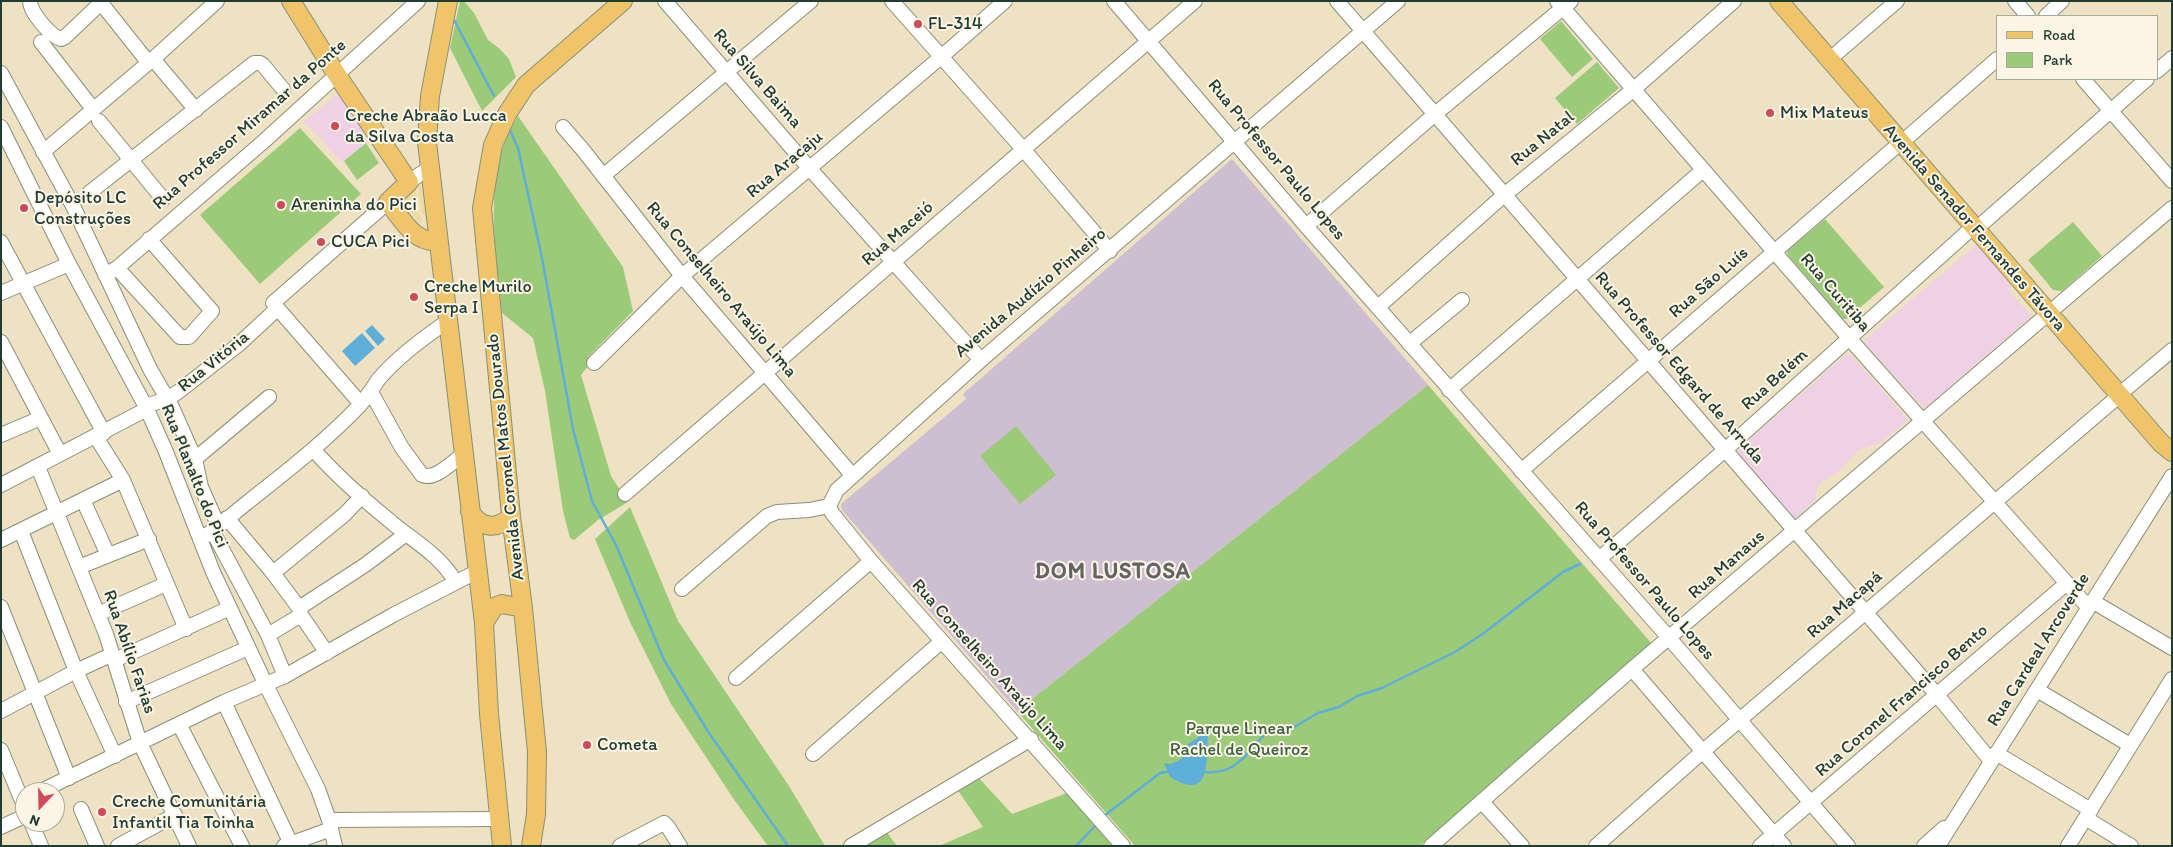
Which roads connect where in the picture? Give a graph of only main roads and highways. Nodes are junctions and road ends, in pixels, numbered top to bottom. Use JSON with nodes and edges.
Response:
{"nodes":[{"id":1,"x":291,"y":1,"type":"edge"},
{"id":2,"x":448,"y":1,"type":"edge"},
{"id":3,"x":623,"y":1,"type":"edge"},
{"id":4,"x":1779,"y":1,"type":"edge"},
{"id":5,"x":1792,"y":1,"type":"edge"},
{"id":6,"x":1904,"y":140,"type":"junction"},
{"id":7,"x":438,"y":241,"type":"junction"},
{"id":8,"x":2124,"y":392,"type":"junction"},
{"id":9,"x":2172,"y":439,"type":"edge"},
{"id":10,"x":2172,"y":452,"type":"edge"},
{"id":11,"x":470,"y":511,"type":"junction"},
{"id":12,"x":511,"y":516,"type":"junction"},
{"id":13,"x":523,"y":608,"type":"junction"},
{"id":14,"x":484,"y":623,"type":"junction"},
{"id":15,"x":502,"y":846,"type":"edge"},
{"id":16,"x":531,"y":846,"type":"edge"}],
"edges":[{"from":1,"to":7,"type":"main road","name":"Rua Vitória"},
{"from":2,"to":7,"type":"main road"},
{"from":3,"to":12,"type":"main road","name":"Avenida Coronel Matos Dourado"},
{"from":4,"to":6,"type":"main road","name":"Avenida Senador Fernandes Távora"},
{"from":5,"to":6,"type":"main road","name":"Avenida Senador Fernandes Távora"},
{"from":6,"to":8,"type":"main road","name":"Avenida Senador Fernandes Távora"},
{"from":7,"to":11,"type":"main road"},
{"from":8,"to":9,"type":"main road","name":"Avenida Senador Fernandes Távora"},
{"from":8,"to":10,"type":"main road","name":"Avenida Senador Fernandes Távora"},
{"from":11,"to":12,"type":"main road"},
{"from":11,"to":14,"type":"main road"},
{"from":12,"to":13,"type":"main road","name":"Avenida Coronel Matos Dourado"},
{"from":13,"to":14,"type":"main road"},
{"from":13,"to":16,"type":"main road","name":"Avenida Coronel Matos Dourado"},
{"from":14,"to":15,"type":"main road"}]}
